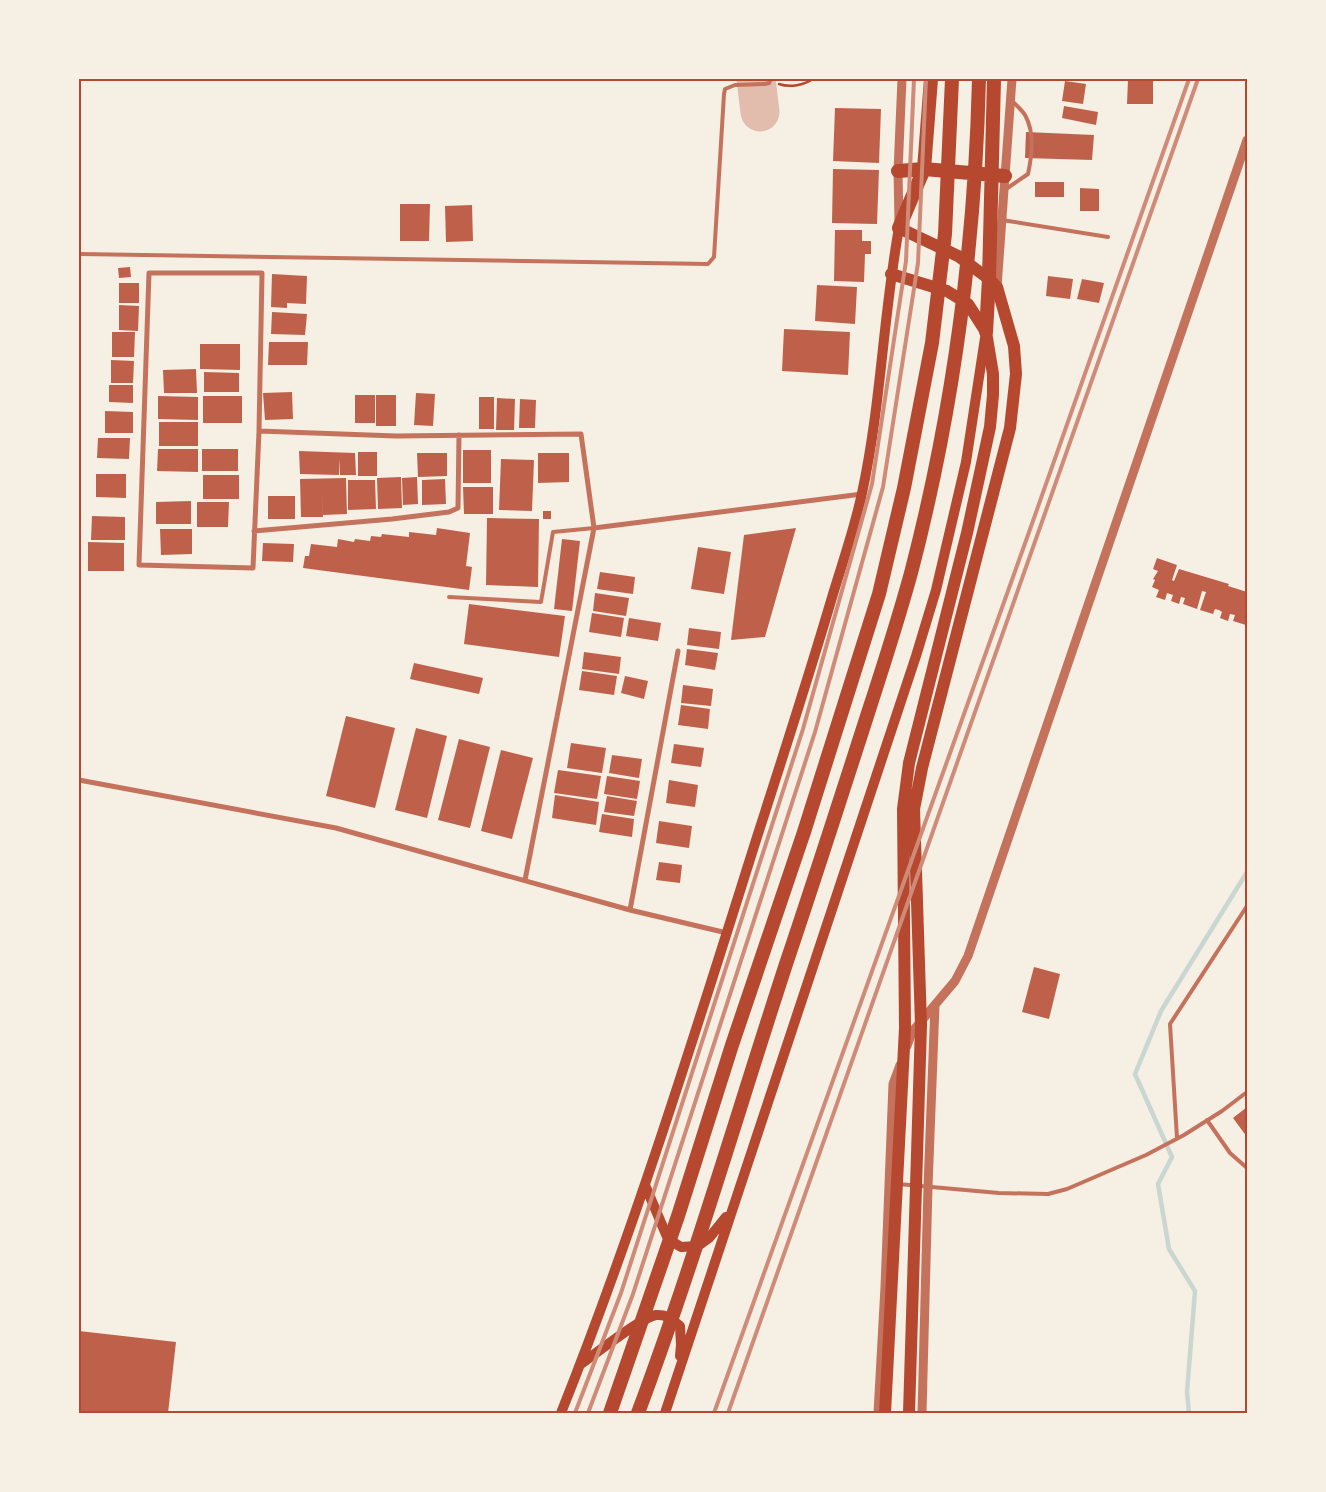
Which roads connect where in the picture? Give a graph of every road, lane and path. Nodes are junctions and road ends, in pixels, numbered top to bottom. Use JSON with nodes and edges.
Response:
{"nodes":[{"id":1,"x":813,"y":79,"type":"edge"},
{"id":2,"x":902,"y":79,"type":"edge"},
{"id":3,"x":931,"y":79,"type":"edge"},
{"id":4,"x":952,"y":79,"type":"edge"},
{"id":5,"x":979,"y":79,"type":"edge"},
{"id":6,"x":994,"y":79,"type":"edge"},
{"id":7,"x":1012,"y":79,"type":"edge"},
{"id":8,"x":771,"y":80,"type":"edge"},
{"id":9,"x":1010,"y":99,"type":"junction"},
{"id":10,"x":1247,"y":140,"type":"edge"},
{"id":11,"x":924,"y":169,"type":"junction"},
{"id":12,"x":898,"y":171,"type":"junction"},
{"id":13,"x":1000,"y":181,"type":"junction"},
{"id":14,"x":1002,"y":220,"type":"junction"},
{"id":15,"x":899,"y":228,"type":"junction"},
{"id":16,"x":1108,"y":237,"type":"dead end"},
{"id":17,"x":79,"y":254,"type":"edge"},
{"id":18,"x":891,"y":274,"type":"junction"},
{"id":19,"x":993,"y":284,"type":"junction"},
{"id":20,"x":986,"y":332,"type":"junction"},
{"id":21,"x":259,"y":431,"type":"junction"},
{"id":22,"x":459,"y":435,"type":"junction"},
{"id":23,"x":862,"y":494,"type":"junction"},
{"id":24,"x":594,"y":528,"type":"junction"},
{"id":25,"x":254,"y":531,"type":"junction"},
{"id":26,"x":449,"y":597,"type":"dead end"},
{"id":27,"x":678,"y":651,"type":"dead end"},
{"id":28,"x":79,"y":780,"type":"edge"},
{"id":29,"x":525,"y":880,"type":"junction"},
{"id":30,"x":1247,"y":906,"type":"edge"},
{"id":31,"x":630,"y":910,"type":"junction"},
{"id":32,"x":727,"y":933,"type":"junction"},
{"id":33,"x":935,"y":1005,"type":"junction"},
{"id":34,"x":1247,"y":1092,"type":"edge"},
{"id":35,"x":1207,"y":1120,"type":"junction"},
{"id":36,"x":1177,"y":1138,"type":"junction"},
{"id":37,"x":1247,"y":1168,"type":"edge"},
{"id":38,"x":890,"y":1183,"type":"junction"},
{"id":39,"x":645,"y":1185,"type":"junction"},
{"id":40,"x":928,"y":1187,"type":"junction"},
{"id":41,"x":730,"y":1212,"type":"junction"},
{"id":42,"x":581,"y":1364,"type":"junction"},
{"id":43,"x":678,"y":1375,"type":"junction"},
{"id":44,"x":561,"y":1413,"type":"edge"},
{"id":45,"x":610,"y":1413,"type":"edge"},
{"id":46,"x":638,"y":1413,"type":"edge"},
{"id":47,"x":664,"y":1413,"type":"edge"},
{"id":48,"x":878,"y":1413,"type":"edge"},
{"id":49,"x":884,"y":1413,"type":"edge"},
{"id":50,"x":909,"y":1413,"type":"edge"},
{"id":51,"x":922,"y":1413,"type":"edge"}],
"edges":[{"from":1,"to":8,"type":"path"},
{"from":2,"to":12,"type":"street"},
{"from":3,"to":11,"type":"highway"},
{"from":4,"to":45,"type":"highway"},
{"from":5,"to":46,"type":"highway"},
{"from":6,"to":13,"type":"highway"},
{"from":7,"to":9,"type":"street"},
{"from":8,"to":17,"type":"lane"},
{"from":9,"to":13,"type":"street"},
{"from":9,"to":13,"type":"lane"},
{"from":10,"to":33,"type":"street"},
{"from":11,"to":12,"type":"highway"},
{"from":11,"to":13,"type":"highway"},
{"from":11,"to":15,"type":"highway"},
{"from":12,"to":15,"type":"street"},
{"from":13,"to":14,"type":"street"},
{"from":13,"to":19,"type":"highway"},
{"from":14,"to":16,"type":"lane"},
{"from":14,"to":19,"type":"street"},
{"from":15,"to":18,"type":"main road"},
{"from":15,"to":19,"type":"main road"},
{"from":18,"to":20,"type":"main road"},
{"from":18,"to":23,"type":"main road"},
{"from":19,"to":20,"type":"highway"},
{"from":19,"to":50,"type":"main road"},
{"from":20,"to":41,"type":"main road"},
{"from":20,"to":49,"type":"main road"},
{"from":21,"to":22,"type":"street"},
{"from":21,"to":25,"type":"street"},
{"from":21,"to":25,"type":"street"},
{"from":22,"to":24,"type":"street"},
{"from":22,"to":25,"type":"street"},
{"from":23,"to":24,"type":"street"},
{"from":23,"to":32,"type":"main road"},
{"from":24,"to":26,"type":"lane"},
{"from":24,"to":29,"type":"street"},
{"from":27,"to":31,"type":"street"},
{"from":28,"to":29,"type":"street"},
{"from":29,"to":31,"type":"street"},
{"from":30,"to":36,"type":"lane"},
{"from":31,"to":32,"type":"street"},
{"from":32,"to":39,"type":"main road"},
{"from":33,"to":38,"type":"street"},
{"from":33,"to":40,"type":"street"},
{"from":34,"to":35,"type":"lane"},
{"from":35,"to":36,"type":"lane"},
{"from":35,"to":37,"type":"lane"},
{"from":36,"to":40,"type":"lane"},
{"from":38,"to":40,"type":"lane"},
{"from":38,"to":48,"type":"street"},
{"from":39,"to":41,"type":"main road"},
{"from":39,"to":42,"type":"main road"},
{"from":40,"to":51,"type":"street"},
{"from":41,"to":43,"type":"main road"},
{"from":42,"to":43,"type":"main road"},
{"from":42,"to":44,"type":"main road"},
{"from":43,"to":47,"type":"main road"}]}
